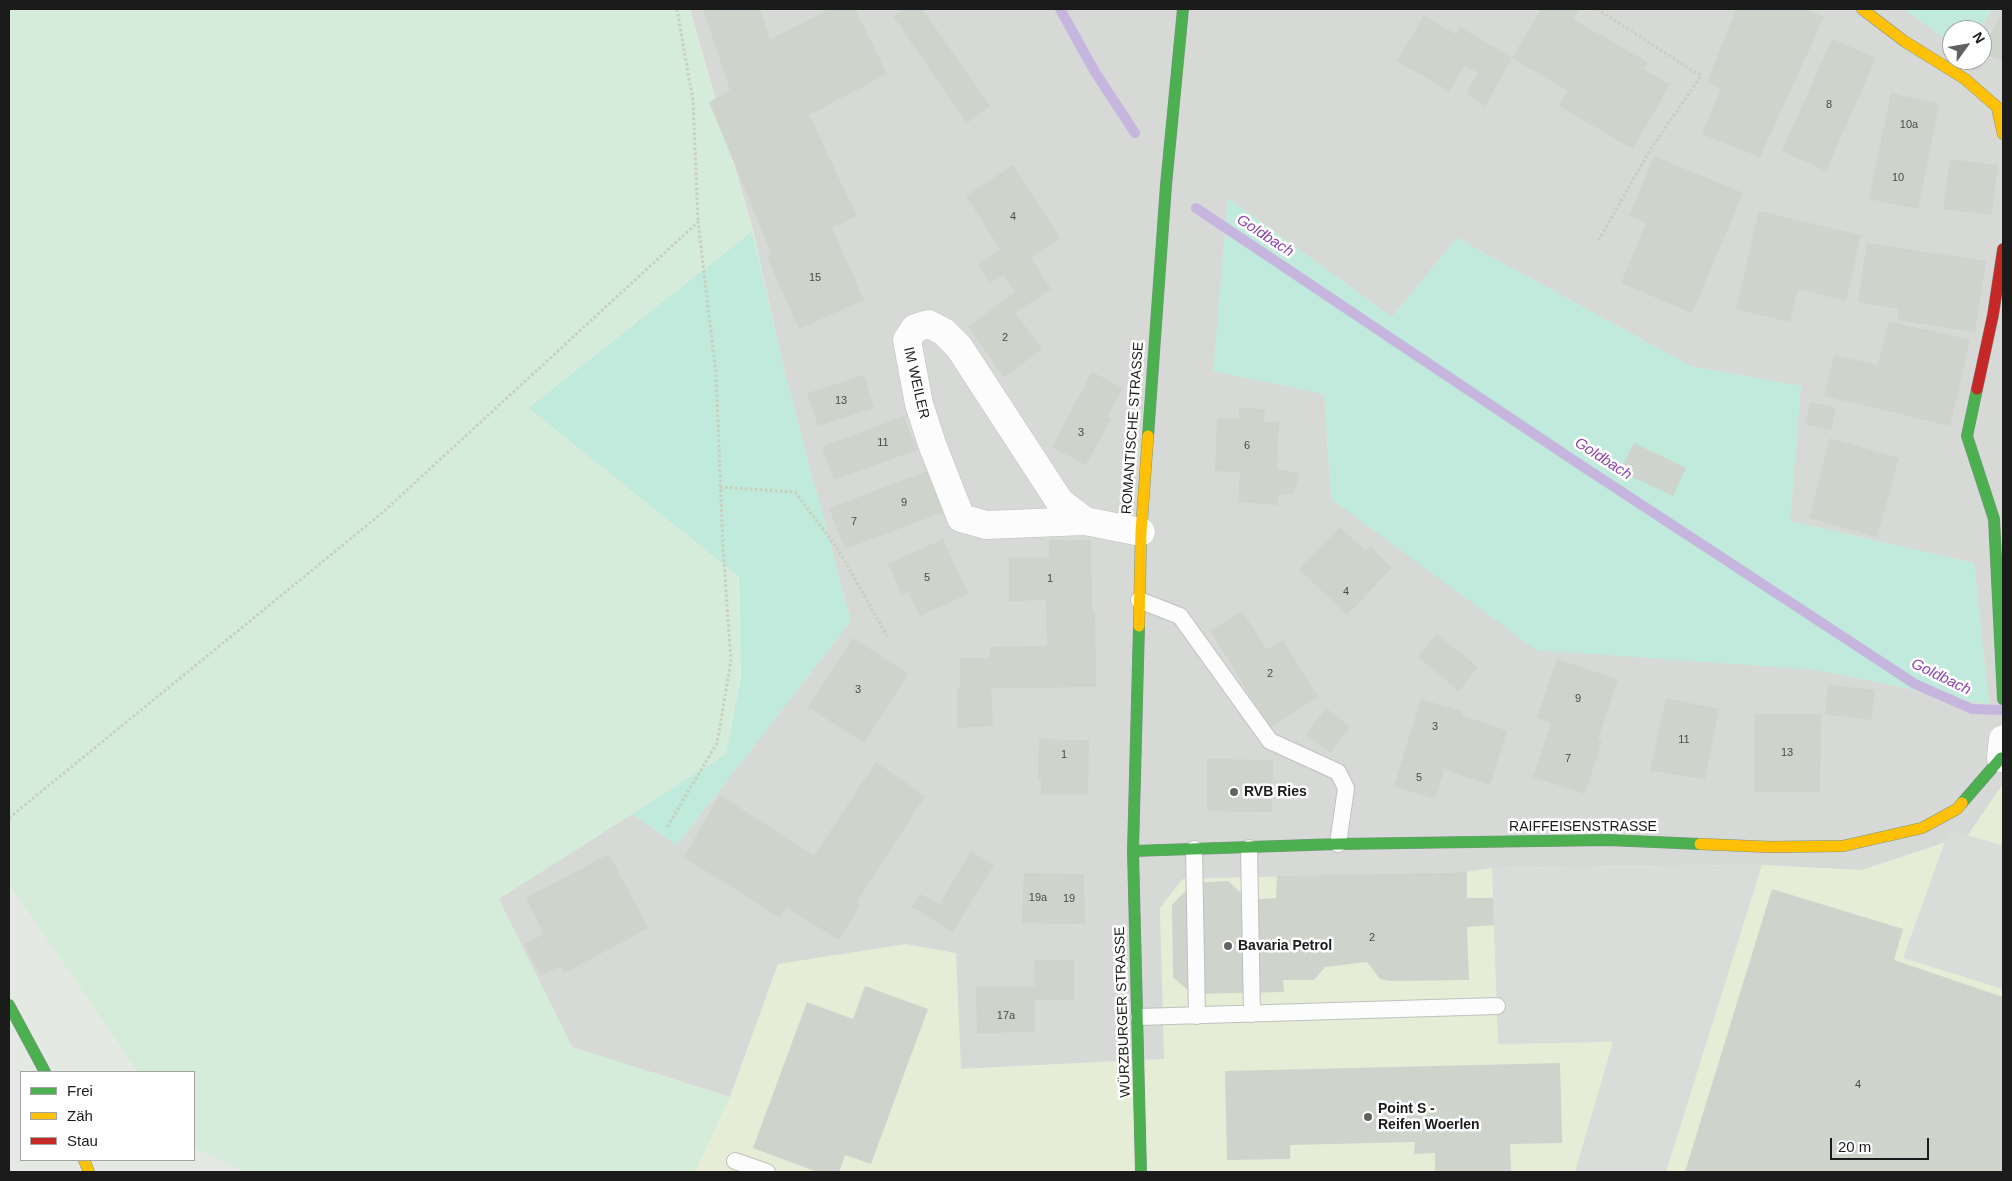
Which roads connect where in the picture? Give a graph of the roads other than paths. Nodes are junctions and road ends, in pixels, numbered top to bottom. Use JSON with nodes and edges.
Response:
{"nodes":[{"id":1,"x":1183,"y":9,"type":"edge"},
{"id":2,"x":1862,"y":9,"type":"edge"},
{"id":3,"x":2003,"y":134,"type":"edge"},
{"id":4,"x":2003,"y":249,"type":"edge"},
{"id":5,"x":1999,"y":518,"type":"edge"},
{"id":6,"x":1085,"y":521,"type":"junction"},
{"id":7,"x":1141,"y":532,"type":"junction"},
{"id":8,"x":1139,"y":600,"type":"junction"},
{"id":9,"x":2003,"y":699,"type":"edge"},
{"id":10,"x":2003,"y":752,"type":"edge"},
{"id":11,"x":1957,"y":809,"type":"junction"},
{"id":12,"x":1949,"y":830,"type":"dead end"},
{"id":13,"x":1338,"y":844,"type":"junction"},
{"id":14,"x":1249,"y":848,"type":"junction"},
{"id":15,"x":1194,"y":849,"type":"junction"},
{"id":16,"x":1133,"y":851,"type":"junction"},
{"id":17,"x":9,"y":1005,"type":"edge"},
{"id":18,"x":1497,"y":1006,"type":"dead end"},
{"id":19,"x":1252,"y":1014,"type":"junction"},
{"id":20,"x":1197,"y":1016,"type":"junction"},
{"id":21,"x":1139,"y":1017,"type":"junction"},
{"id":22,"x":43,"y":1071,"type":"edge"},
{"id":23,"x":735,"y":1161,"type":"dead end"},
{"id":24,"x":767,"y":1172,"type":"edge"},
{"id":25,"x":1141,"y":1172,"type":"edge"}],
"edges":[{"from":1,"to":7,"type":"street","name":"ROMANTISCHE STRASSE"},
{"from":2,"to":3,"type":"street"},
{"from":4,"to":5,"type":"street"},
{"from":5,"to":9,"type":"street"},
{"from":6,"to":6,"type":"street","name":"IM WEILER"},
{"from":6,"to":7,"type":"street","name":"IM WEILER"},
{"from":7,"to":8,"type":"street","name":"ROMANTISCHE STRASSE"},
{"from":8,"to":13,"type":"lane"},
{"from":8,"to":16,"type":"street","name":"ROMANTISCHE STRASSE"},
{"from":10,"to":11,"type":"street","name":"RAIFFEISENSTRASSE"},
{"from":11,"to":12,"type":"lane"},
{"from":11,"to":13,"type":"street","name":"RAIFFEISENSTRASSE"},
{"from":13,"to":14,"type":"street","name":"RAIFFEISENSTRASSE"},
{"from":14,"to":15,"type":"street","name":"RAIFFEISENSTRASSE"},
{"from":14,"to":19,"type":"lane"},
{"from":15,"to":16,"type":"street","name":"RAIFFEISENSTRASSE"},
{"from":15,"to":20,"type":"lane"},
{"from":16,"to":21,"type":"street","name":"WÜRZBURGER STRASSE"},
{"from":17,"to":22,"type":"street"},
{"from":18,"to":19,"type":"lane"},
{"from":19,"to":20,"type":"lane"},
{"from":20,"to":21,"type":"lane"},
{"from":21,"to":25,"type":"street","name":"WÜRZBURGER STRASSE"},
{"from":23,"to":24,"type":"lane"}]}
